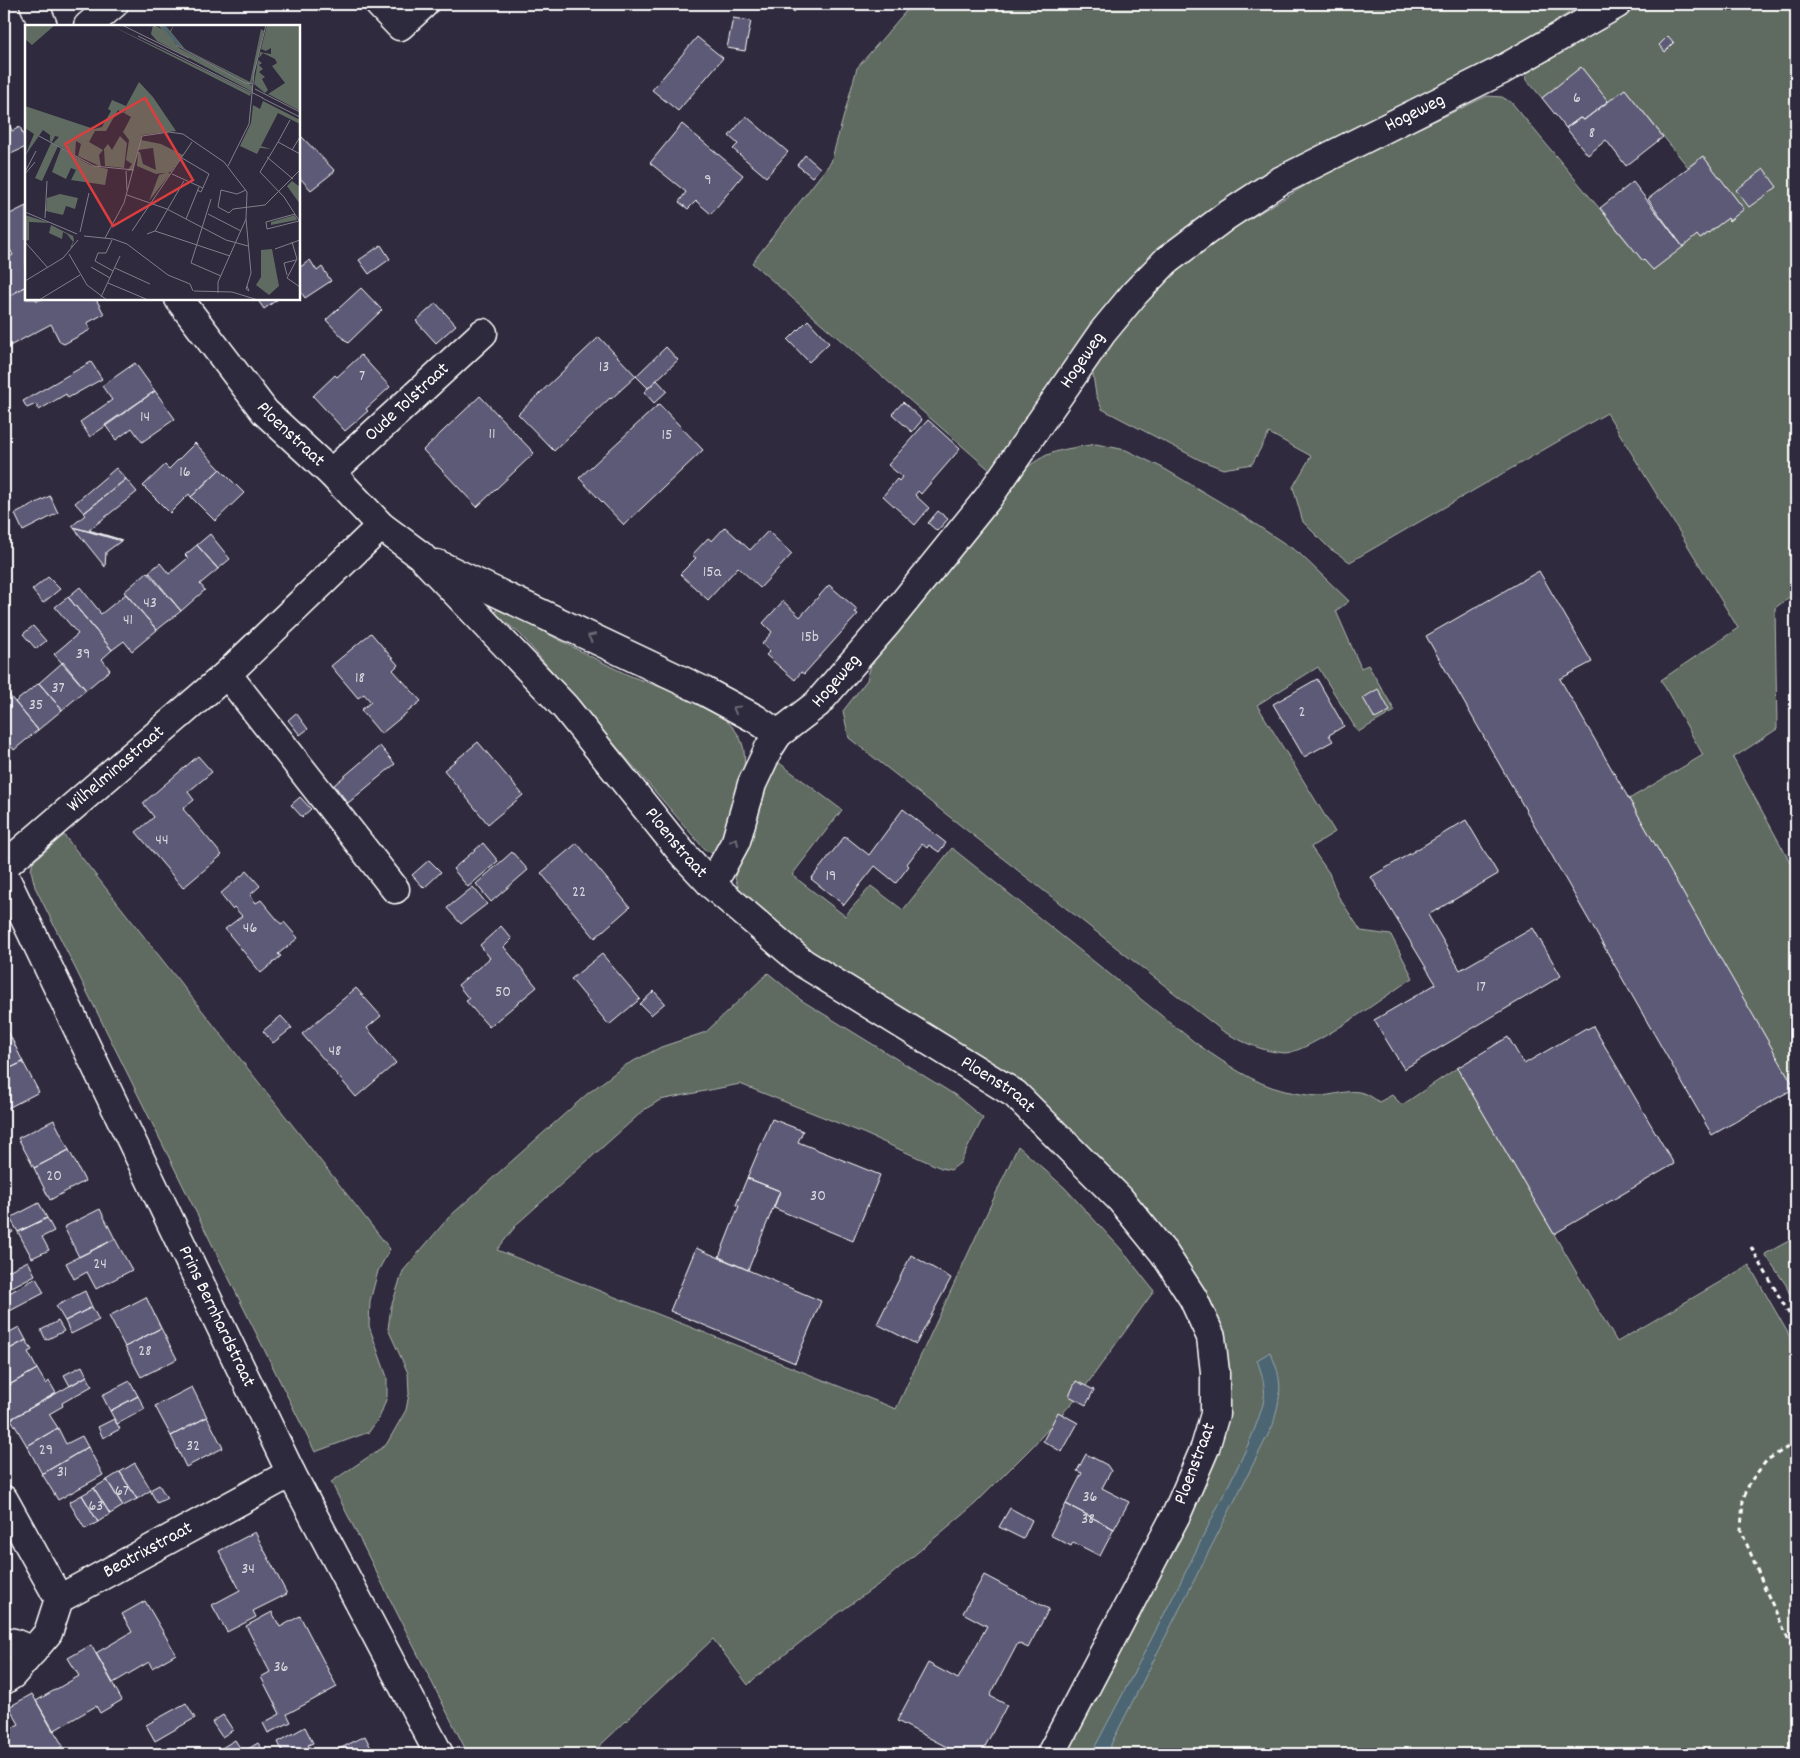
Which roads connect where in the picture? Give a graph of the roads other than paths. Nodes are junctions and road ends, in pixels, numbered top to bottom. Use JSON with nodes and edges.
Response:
{"nodes":[{"id":1,"x":34,"y":4,"type":"edge"},
{"id":2,"x":114,"y":4,"type":"edge"},
{"id":3,"x":379,"y":4,"type":"edge"},
{"id":4,"x":424,"y":4,"type":"edge"},
{"id":5,"x":1617,"y":4,"type":"edge"},
{"id":6,"x":43,"y":25,"type":"edge"},
{"id":7,"x":89,"y":25,"type":"edge"},
{"id":8,"x":180,"y":300,"type":"edge"},
{"id":9,"x":483,"y":334,"type":"dead end"},
{"id":10,"x":331,"y":473,"type":"junction"},
{"id":11,"x":381,"y":526,"type":"junction"},
{"id":12,"x":420,"y":555,"type":"junction"},
{"id":13,"x":227,"y":674,"type":"junction"},
{"id":14,"x":778,"y":734,"type":"junction"},
{"id":15,"x":4,"y":866,"type":"edge"},
{"id":16,"x":4,"y":875,"type":"edge"},
{"id":17,"x":712,"y":885,"type":"junction"},
{"id":18,"x":395,"y":889,"type":"dead end"},
{"id":19,"x":291,"y":1473,"type":"junction"},
{"id":20,"x":4,"y":1500,"type":"edge"},
{"id":21,"x":59,"y":1599,"type":"junction"},
{"id":22,"x":4,"y":1641,"type":"edge"},
{"id":23,"x":33,"y":1651,"type":"junction"},
{"id":24,"x":4,"y":1680,"type":"edge"},
{"id":25,"x":439,"y":1754,"type":"edge"},
{"id":26,"x":1051,"y":1754,"type":"edge"}],
"edges":[{"from":1,"to":6,"type":"street"},
{"from":2,"to":7,"type":"street"},
{"from":3,"to":4,"type":"street"},
{"from":5,"to":14,"type":"street","name":"Hogeweg"},
{"from":8,"to":10,"type":"street","name":"Ploenstraat"},
{"from":9,"to":10,"type":"street","name":"Oude Tolstraat"},
{"from":10,"to":11,"type":"street","name":"Ploenstraat"},
{"from":11,"to":12,"type":"street","name":"Ploenstraat"},
{"from":11,"to":13,"type":"street","name":"Wilhelminastraat"},
{"from":14,"to":12,"type":"street","name":"Ploenstraat","one_way":true},
{"from":12,"to":17,"type":"street","name":"Ploenstraat"},
{"from":13,"to":15,"type":"street","name":"Wilhelminastraat"},
{"from":13,"to":18,"type":"street"},
{"from":17,"to":14,"type":"street","name":"Hogeweg","one_way":true},
{"from":16,"to":19,"type":"street","name":"Prins Bernhardstraat"},
{"from":17,"to":26,"type":"street","name":"Ploenstraat"},
{"from":19,"to":21,"type":"street","name":"Beatrixstraat"},
{"from":19,"to":25,"type":"street","name":"Prins Bernhardstraat"},
{"from":20,"to":21,"type":"street"},
{"from":21,"to":23,"type":"street"},
{"from":22,"to":23,"type":"street"},
{"from":23,"to":24,"type":"street"}]}
